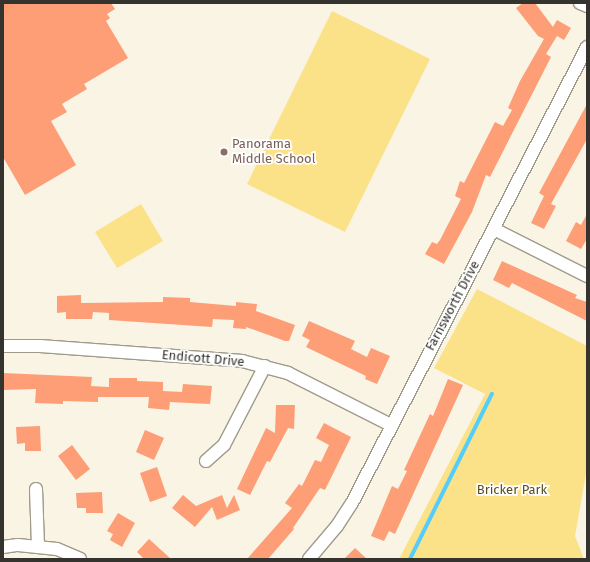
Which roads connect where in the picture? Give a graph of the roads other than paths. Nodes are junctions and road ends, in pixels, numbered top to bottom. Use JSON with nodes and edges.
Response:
{"nodes":[{"id":1,"x":580,"y":3,"type":"edge"},
{"id":2,"x":587,"y":6,"type":"edge"},
{"id":3,"x":587,"y":47,"type":"edge"},
{"id":4,"x":494,"y":229,"type":"junction"},
{"id":5,"x":587,"y":276,"type":"edge"},
{"id":6,"x":3,"y":346,"type":"edge"},
{"id":7,"x":265,"y":366,"type":"junction"},
{"id":8,"x":390,"y":425,"type":"junction"},
{"id":9,"x":206,"y":462,"type":"dead end"},
{"id":10,"x":36,"y":489,"type":"dead end"},
{"id":11,"x":3,"y":547,"type":"edge"},
{"id":12,"x":38,"y":547,"type":"junction"},
{"id":13,"x":80,"y":559,"type":"edge"},
{"id":14,"x":309,"y":559,"type":"edge"}],
"edges":[{"from":1,"to":2,"type":"street"},
{"from":3,"to":4,"type":"street","name":"Farnsworth Drive"},
{"from":4,"to":5,"type":"street"},
{"from":4,"to":8,"type":"street","name":"Farnsworth Drive"},
{"from":6,"to":7,"type":"street","name":"Endicott Drive"},
{"from":7,"to":8,"type":"street","name":"Endicott Drive"},
{"from":7,"to":9,"type":"street"},
{"from":8,"to":14,"type":"street","name":"Farnsworth Drive"},
{"from":10,"to":12,"type":"street"},
{"from":11,"to":12,"type":"street"},
{"from":12,"to":13,"type":"street"}]}
